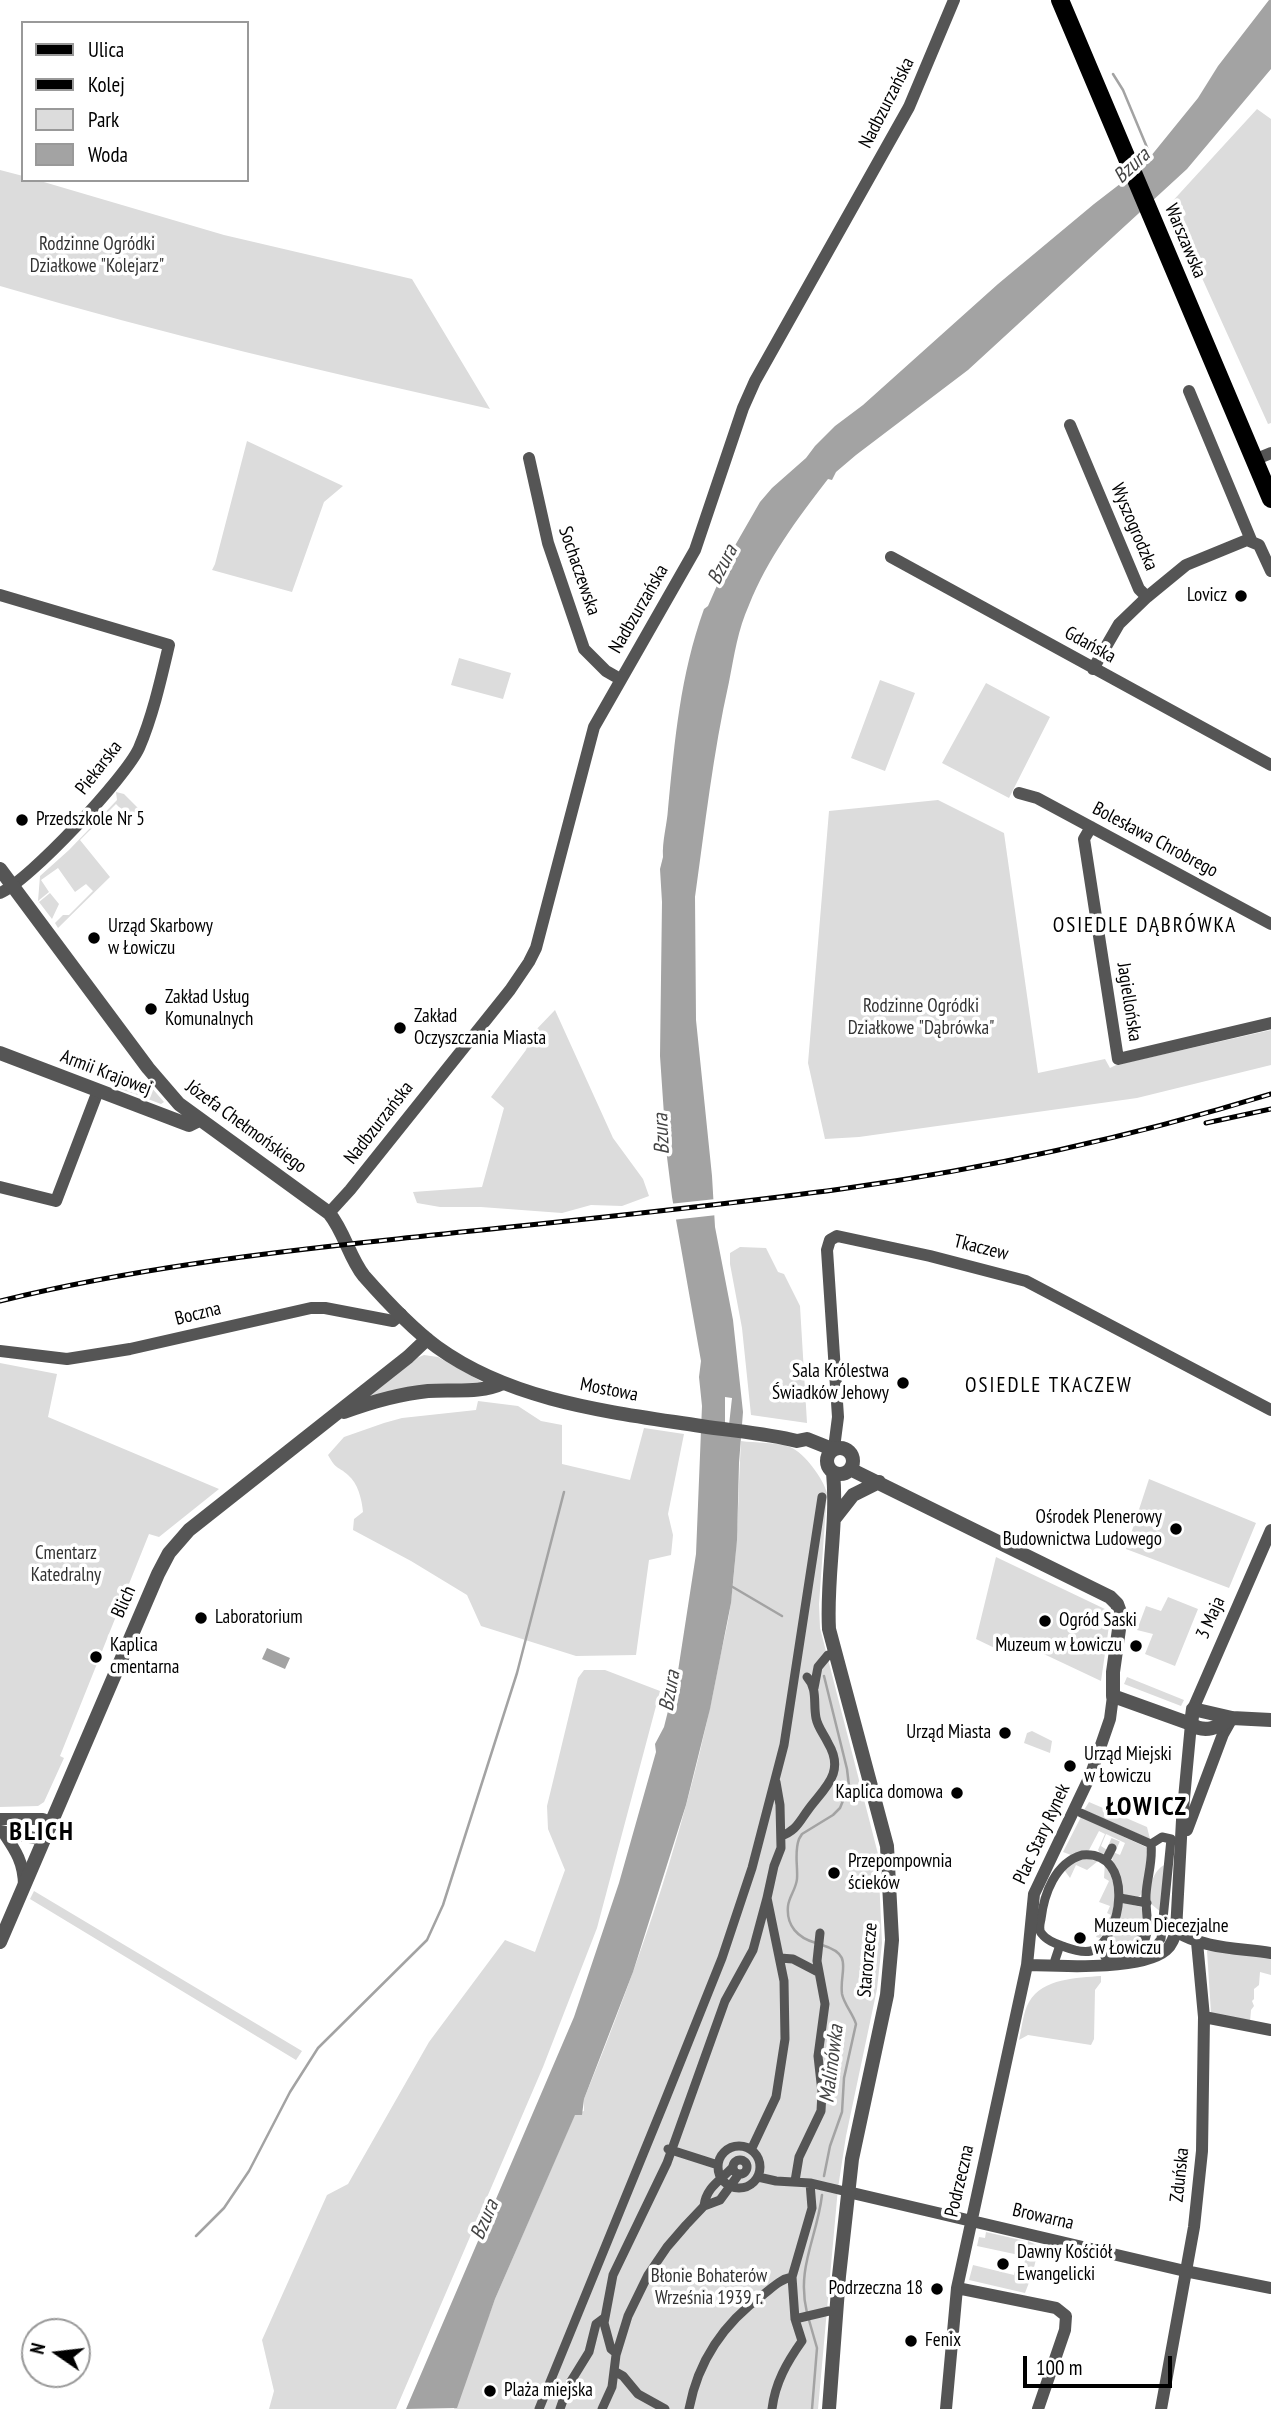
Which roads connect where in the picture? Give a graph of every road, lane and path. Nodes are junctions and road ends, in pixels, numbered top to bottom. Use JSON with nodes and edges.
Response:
{"nodes":[{"id":1,"x":954,"y":0,"type":"edge"},
{"id":2,"x":1060,"y":0,"type":"edge"},
{"id":3,"x":1189,"y":391,"type":"dead end"},
{"id":4,"x":1070,"y":425,"type":"dead end"},
{"id":5,"x":1263,"y":457,"type":"edge"},
{"id":6,"x":529,"y":458,"type":"dead end"},
{"id":7,"x":1271,"y":499,"type":"edge"},
{"id":8,"x":1251,"y":540,"type":"junction"},
{"id":9,"x":891,"y":557,"type":"dead end"},
{"id":10,"x":1271,"y":571,"type":"edge"},
{"id":11,"x":0,"y":595,"type":"edge"},
{"id":12,"x":1147,"y":597,"type":"junction"},
{"id":13,"x":1093,"y":668,"type":"junction"},
{"id":14,"x":620,"y":680,"type":"junction"},
{"id":15,"x":1271,"y":765,"type":"edge"},
{"id":16,"x":1019,"y":793,"type":"dead end"},
{"id":17,"x":1091,"y":827,"type":"junction"},
{"id":18,"x":0,"y":869,"type":"edge"},
{"id":19,"x":6,"y":889,"type":"edge"},
{"id":20,"x":1271,"y":924,"type":"edge"},
{"id":21,"x":1271,"y":1023,"type":"edge"},
{"id":22,"x":0,"y":1053,"type":"edge"},
{"id":23,"x":98,"y":1091,"type":"junction"},
{"id":24,"x":199,"y":1120,"type":"junction"},
{"id":25,"x":0,"y":1187,"type":"edge"},
{"id":26,"x":330,"y":1213,"type":"junction"},
{"id":27,"x":401,"y":1314,"type":"junction"},
{"id":28,"x":426,"y":1339,"type":"junction"},
{"id":29,"x":0,"y":1351,"type":"edge"},
{"id":30,"x":503,"y":1384,"type":"junction"},
{"id":31,"x":360,"y":1401,"type":"junction"},
{"id":32,"x":1271,"y":1410,"type":"edge"},
{"id":33,"x":834,"y":1451,"type":"junction"},
{"id":34,"x":845,"y":1469,"type":"junction"},
{"id":35,"x":879,"y":1482,"type":"junction"},
{"id":36,"x":822,"y":1497,"type":"dead end"},
{"id":37,"x":835,"y":1518,"type":"junction"},
{"id":38,"x":1271,"y":1530,"type":"edge"},
{"id":39,"x":828,"y":1655,"type":"dead end"},
{"id":40,"x":807,"y":1676,"type":"dead end"},
{"id":41,"x":814,"y":1689,"type":"junction"},
{"id":42,"x":1113,"y":1696,"type":"junction"},
{"id":43,"x":1192,"y":1717,"type":"junction"},
{"id":44,"x":1232,"y":1718,"type":"junction"},
{"id":45,"x":1271,"y":1720,"type":"edge"},
{"id":46,"x":776,"y":1781,"type":"junction"},
{"id":47,"x":1081,"y":1813,"type":"dead end"},
{"id":48,"x":51,"y":1822,"type":"junction"},
{"id":49,"x":1,"y":1828,"type":"edge"},
{"id":50,"x":782,"y":1836,"type":"junction"},
{"id":51,"x":44,"y":1840,"type":"junction"},
{"id":52,"x":1151,"y":1844,"type":"junction"},
{"id":53,"x":1112,"y":1848,"type":"tunnel mouth"},
{"id":54,"x":1055,"y":1850,"type":"junction"},
{"id":55,"x":1181,"y":1854,"type":"junction"},
{"id":56,"x":1070,"y":1859,"type":"junction"},
{"id":57,"x":1106,"y":1860,"type":"junction"},
{"id":58,"x":1168,"y":1861,"type":"junction"},
{"id":59,"x":1151,"y":1874,"type":"junction"},
{"id":60,"x":23,"y":1887,"type":"junction"},
{"id":61,"x":767,"y":1898,"type":"junction"},
{"id":62,"x":1120,"y":1898,"type":"junction"},
{"id":63,"x":1148,"y":1908,"type":"junction"},
{"id":64,"x":1163,"y":1915,"type":"junction"},
{"id":65,"x":1131,"y":1928,"type":"dead end"},
{"id":66,"x":1176,"y":1931,"type":"junction"},
{"id":67,"x":1146,"y":1935,"type":"junction"},
{"id":68,"x":819,"y":1940,"type":"dead end"},
{"id":69,"x":0,"y":1942,"type":"edge"},
{"id":70,"x":1197,"y":1942,"type":"junction"},
{"id":71,"x":1095,"y":1944,"type":"junction"},
{"id":72,"x":1060,"y":1945,"type":"junction"},
{"id":73,"x":1271,"y":1953,"type":"edge"},
{"id":74,"x":1137,"y":1954,"type":"junction"},
{"id":75,"x":780,"y":1958,"type":"junction"},
{"id":76,"x":1055,"y":1960,"type":"dead end"},
{"id":77,"x":1106,"y":1961,"type":"junction"},
{"id":78,"x":1027,"y":1965,"type":"junction"},
{"id":79,"x":818,"y":1972,"type":"junction"},
{"id":80,"x":1204,"y":2017,"type":"junction"},
{"id":81,"x":1271,"y":2030,"type":"edge"},
{"id":82,"x":670,"y":2150,"type":"junction"},
{"id":83,"x":751,"y":2150,"type":"junction"},
{"id":84,"x":718,"y":2165,"type":"junction"},
{"id":85,"x":758,"y":2177,"type":"junction"},
{"id":86,"x":795,"y":2181,"type":"junction"},
{"id":87,"x":725,"y":2183,"type":"junction"},
{"id":88,"x":810,"y":2183,"type":"junction"},
{"id":89,"x":848,"y":2192,"type":"junction"},
{"id":90,"x":705,"y":2206,"type":"junction"},
{"id":91,"x":971,"y":2220,"type":"junction"},
{"id":92,"x":1185,"y":2271,"type":"junction"},
{"id":93,"x":792,"y":2277,"type":"junction"},
{"id":94,"x":957,"y":2288,"type":"junction"},
{"id":95,"x":1271,"y":2288,"type":"edge"},
{"id":96,"x":829,"y":2311,"type":"dead end"},
{"id":97,"x":803,"y":2317,"type":"junction"},
{"id":98,"x":604,"y":2318,"type":"junction"},
{"id":99,"x":616,"y":2353,"type":"junction"},
{"id":100,"x":614,"y":2371,"type":"junction"},
{"id":101,"x":539,"y":2409,"type":"edge"},
{"id":102,"x":560,"y":2409,"type":"edge"},
{"id":103,"x":602,"y":2409,"type":"edge"},
{"id":104,"x":665,"y":2409,"type":"edge"},
{"id":105,"x":689,"y":2409,"type":"edge"},
{"id":106,"x":772,"y":2409,"type":"edge"},
{"id":107,"x":829,"y":2409,"type":"edge"},
{"id":108,"x":946,"y":2409,"type":"edge"},
{"id":109,"x":1038,"y":2409,"type":"edge"},
{"id":110,"x":1161,"y":2409,"type":"edge"}],
"edges":[{"from":1,"to":14,"type":"street","name":"Nadbzurzańska"},
{"from":2,"to":5,"type":"main road","name":"Warszawska"},
{"from":3,"to":8,"type":"street"},
{"from":4,"to":12,"type":"street","name":"Wyszogrodzka"},
{"from":5,"to":7,"type":"main road","name":"Warszawska"},
{"from":6,"to":14,"type":"street","name":"Sochaczewska"},
{"from":8,"to":10,"type":"street"},
{"from":8,"to":12,"type":"street"},
{"from":9,"to":13,"type":"street","name":"Gdańska"},
{"from":11,"to":19,"type":"street","name":"Piekarska"},
{"from":12,"to":13,"type":"street","name":"Wyszogrodzka"},
{"from":13,"to":15,"type":"street","name":"Gdańska"},
{"from":14,"to":26,"type":"street","name":"Nadbzurzańska"},
{"from":16,"to":17,"type":"street","name":"Bolesława Chrobrego"},
{"from":17,"to":20,"type":"street","name":"Bolesława Chrobrego"},
{"from":17,"to":21,"type":"street","name":"Jagiellońska"},
{"from":18,"to":19,"type":"street","name":"Józefa Chełmońskiego"},
{"from":19,"to":24,"type":"street","name":"Józefa Chełmońskiego"},
{"from":22,"to":23,"type":"street","name":"Armii Krajowej"},
{"from":23,"to":24,"type":"street","name":"Armii Krajowej"},
{"from":23,"to":25,"type":"street"},
{"from":24,"to":26,"type":"street","name":"Józefa Chełmońskiego"},
{"from":26,"to":27,"type":"street","name":"Józefa Chełmońskiego"},
{"from":27,"to":28,"type":"street","name":"Józefa Chełmońskiego"},
{"from":27,"to":29,"type":"street","name":"Boczna"},
{"from":28,"to":30,"type":"street","name":"Mostowa"},
{"from":28,"to":31,"type":"street","name":"Blich"},
{"from":30,"to":31,"type":"street","name":"Blich"},
{"from":30,"to":33,"type":"street","name":"Mostowa"},
{"from":31,"to":48,"type":"street","name":"Blich"},
{"from":32,"to":33,"type":"street","name":"Tkaczew"},
{"from":33,"to":34,"type":"street"},
{"from":33,"to":34,"type":"street"},
{"from":34,"to":35,"type":"street"},
{"from":34,"to":37,"type":"street","name":"Starorzecze"},
{"from":35,"to":37,"type":"street"},
{"from":35,"to":42,"type":"street"},
{"from":36,"to":46,"type":"street"},
{"from":37,"to":89,"type":"street","name":"Starorzecze"},
{"from":38,"to":43,"type":"street","name":"3 Maja"},
{"from":39,"to":41,"type":"street"},
{"from":40,"to":41,"type":"street"},
{"from":41,"to":50,"type":"street"},
{"from":42,"to":43,"type":"street"},
{"from":42,"to":54,"type":"street","name":"Plac Stary Rynek"},
{"from":43,"to":44,"type":"street"},
{"from":43,"to":55,"type":"street"},
{"from":44,"to":45,"type":"street"},
{"from":44,"to":55,"type":"street"},
{"from":46,"to":50,"type":"street"},
{"from":46,"to":101,"type":"street"},
{"from":47,"to":52,"type":"street"},
{"from":48,"to":49,"type":"street"},
{"from":48,"to":51,"type":"street","name":"Blich"},
{"from":49,"to":51,"type":"street"},
{"from":49,"to":60,"type":"street"},
{"from":50,"to":61,"type":"street"},
{"from":51,"to":60,"type":"street","name":"Blich"},
{"from":52,"to":58,"type":"street"},
{"from":52,"to":59,"type":"street"},
{"from":53,"to":57,"type":"street"},
{"from":54,"to":56,"type":"street"},
{"from":54,"to":78,"type":"street","name":"Plac Stary Rynek"},
{"from":55,"to":66,"type":"street"},
{"from":56,"to":57,"type":"street"},
{"from":56,"to":72,"type":"street"},
{"from":57,"to":62,"type":"street"},
{"from":58,"to":59,"type":"street"},
{"from":58,"to":64,"type":"street"},
{"from":59,"to":63,"type":"street"},
{"from":60,"to":69,"type":"street","name":"Blich"},
{"from":61,"to":75,"type":"street"},
{"from":61,"to":82,"type":"street"},
{"from":62,"to":63,"type":"street"},
{"from":62,"to":71,"type":"street"},
{"from":63,"to":64,"type":"street"},
{"from":63,"to":67,"type":"street"},
{"from":64,"to":74,"type":"street"},
{"from":65,"to":67,"type":"street"},
{"from":66,"to":70,"type":"street"},
{"from":66,"to":77,"type":"street"},
{"from":67,"to":74,"type":"street"},
{"from":68,"to":79,"type":"street"},
{"from":70,"to":73,"type":"street"},
{"from":70,"to":80,"type":"street","name":"Zduńska"},
{"from":71,"to":72,"type":"street"},
{"from":71,"to":77,"type":"street"},
{"from":72,"to":76,"type":"street"},
{"from":74,"to":77,"type":"street"},
{"from":75,"to":79,"type":"street"},
{"from":75,"to":83,"type":"street"},
{"from":77,"to":78,"type":"street"},
{"from":78,"to":91,"type":"street","name":"Podrzeczna"},
{"from":79,"to":86,"type":"street"},
{"from":80,"to":81,"type":"street"},
{"from":80,"to":92,"type":"street","name":"Zduńska"},
{"from":82,"to":84,"type":"street"},
{"from":82,"to":98,"type":"street"},
{"from":83,"to":84,"type":"street"},
{"from":83,"to":85,"type":"street"},
{"from":83,"to":87,"type":"street"},
{"from":84,"to":87,"type":"street"},
{"from":85,"to":86,"type":"street"},
{"from":85,"to":87,"type":"street"},
{"from":86,"to":88,"type":"street"},
{"from":87,"to":90,"type":"street"},
{"from":87,"to":90,"type":"street"},
{"from":88,"to":89,"type":"street"},
{"from":88,"to":93,"type":"street"},
{"from":89,"to":91,"type":"street","name":"Browarna"},
{"from":89,"to":107,"type":"street","name":"Starorzecze"},
{"from":90,"to":99,"type":"street"},
{"from":91,"to":92,"type":"street","name":"Browarna"},
{"from":91,"to":94,"type":"street","name":"Podrzeczna"},
{"from":92,"to":95,"type":"street","name":"Browarna"},
{"from":92,"to":110,"type":"street","name":"Zduńska"},
{"from":93,"to":97,"type":"street"},
{"from":93,"to":105,"type":"street"},
{"from":94,"to":108,"type":"street","name":"Podrzeczna"},
{"from":94,"to":109,"type":"street"},
{"from":96,"to":97,"type":"street"},
{"from":97,"to":106,"type":"street"},
{"from":98,"to":99,"type":"street"},
{"from":98,"to":102,"type":"street"},
{"from":99,"to":100,"type":"street"},
{"from":100,"to":103,"type":"street"},
{"from":100,"to":104,"type":"street"}]}
